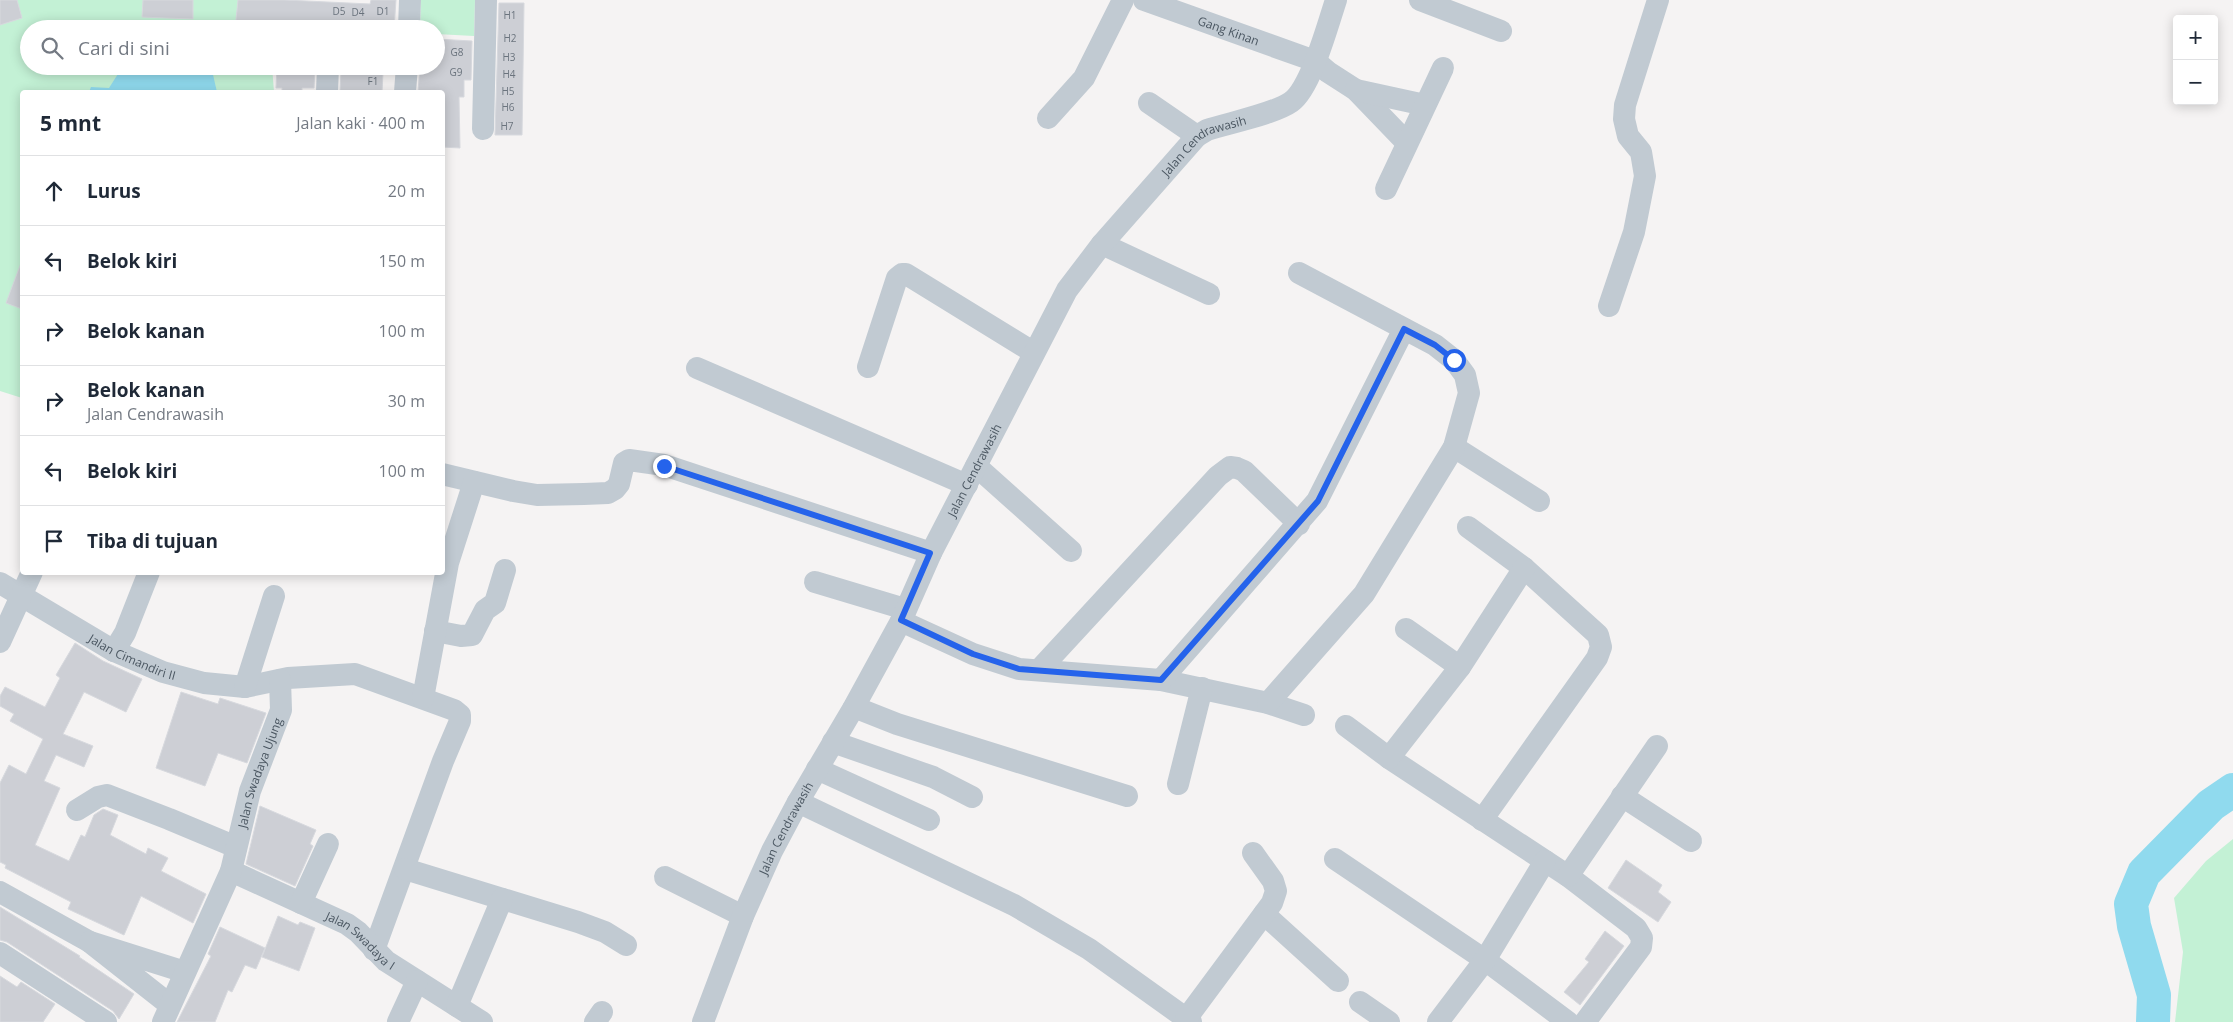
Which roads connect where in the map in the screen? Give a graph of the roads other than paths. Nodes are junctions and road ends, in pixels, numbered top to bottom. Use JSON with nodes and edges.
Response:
{"nodes":[{"id":1,"x":410,"y":0,"type":"edge"},
{"id":2,"x":486,"y":0,"type":"edge"},
{"id":3,"x":1123,"y":0,"type":"edge"},
{"id":4,"x":1144,"y":0,"type":"edge"},
{"id":5,"x":1336,"y":0,"type":"edge"},
{"id":6,"x":1420,"y":0,"type":"edge"},
{"id":7,"x":1658,"y":0,"type":"edge"},
{"id":8,"x":409,"y":20,"type":"edge"},
{"id":9,"x":1501,"y":31,"type":"dead end"},
{"id":10,"x":1315,"y":61,"type":"junction"},
{"id":11,"x":1443,"y":68,"type":"dead end"},
{"id":12,"x":328,"y":75,"type":"edge"},
{"id":13,"x":406,"y":75,"type":"edge"},
{"id":14,"x":327,"y":90,"type":"edge"},
{"id":15,"x":405,"y":90,"type":"edge"},
{"id":16,"x":1356,"y":90,"type":"junction"},
{"id":17,"x":1149,"y":103,"type":"dead end"},
{"id":18,"x":1425,"y":105,"type":"junction"},
{"id":19,"x":1048,"y":118,"type":"dead end"},
{"id":20,"x":483,"y":129,"type":"dead end"},
{"id":21,"x":1197,"y":136,"type":"junction"},
{"id":22,"x":1407,"y":143,"type":"junction"},
{"id":23,"x":1386,"y":189,"type":"dead end"},
{"id":24,"x":1102,"y":244,"type":"junction"},
{"id":25,"x":1299,"y":273,"type":"dead end"},
{"id":26,"x":1209,"y":294,"type":"dead end"},
{"id":27,"x":1609,"y":306,"type":"dead end"},
{"id":28,"x":1404,"y":329,"type":"junction"},
{"id":29,"x":1033,"y":352,"type":"junction"},
{"id":30,"x":698,"y":368,"type":"dead end"},
{"id":31,"x":868,"y":368,"type":"dead end"},
{"id":32,"x":1454,"y":447,"type":"junction"},
{"id":33,"x":445,"y":475,"type":"edge"},
{"id":34,"x":972,"y":476,"type":"junction"},
{"id":35,"x":474,"y":482,"type":"junction"},
{"id":36,"x":1539,"y":501,"type":"dead end"},
{"id":37,"x":1299,"y":524,"type":"junction"},
{"id":38,"x":1468,"y":527,"type":"dead end"},
{"id":39,"x":1071,"y":550,"type":"dead end"},
{"id":40,"x":930,"y":553,"type":"junction"},
{"id":41,"x":1524,"y":568,"type":"junction"},
{"id":42,"x":505,"y":570,"type":"dead end"},
{"id":43,"x":30,"y":575,"type":"edge"},
{"id":44,"x":148,"y":575,"type":"edge"},
{"id":45,"x":815,"y":582,"type":"dead end"},
{"id":46,"x":0,"y":583,"type":"edge"},
{"id":47,"x":20,"y":596,"type":"junction"},
{"id":48,"x":274,"y":596,"type":"dead end"},
{"id":49,"x":903,"y":615,"type":"junction"},
{"id":50,"x":1406,"y":629,"type":"dead end"},
{"id":51,"x":435,"y":631,"type":"junction"},
{"id":52,"x":0,"y":642,"type":"edge"},
{"id":53,"x":114,"y":651,"type":"junction"},
{"id":54,"x":1460,"y":667,"type":"junction"},
{"id":55,"x":1039,"y":670,"type":"junction"},
{"id":56,"x":280,"y":680,"type":"junction"},
{"id":57,"x":1161,"y":680,"type":"junction"},
{"id":58,"x":245,"y":687,"type":"junction"},
{"id":59,"x":1202,"y":688,"type":"junction"},
{"id":60,"x":422,"y":698,"type":"junction"},
{"id":61,"x":1268,"y":703,"type":"junction"},
{"id":62,"x":854,"y":707,"type":"junction"},
{"id":63,"x":1304,"y":716,"type":"dead end"},
{"id":64,"x":1346,"y":726,"type":"dead end"},
{"id":65,"x":833,"y":742,"type":"junction"},
{"id":66,"x":1657,"y":746,"type":"dead end"},
{"id":67,"x":1389,"y":758,"type":"junction"},
{"id":68,"x":817,"y":770,"type":"junction"},
{"id":69,"x":1178,"y":784,"type":"dead end"},
{"id":70,"x":1127,"y":796,"type":"dead end"},
{"id":71,"x":1622,"y":796,"type":"junction"},
{"id":72,"x":972,"y":797,"type":"dead end"},
{"id":73,"x":798,"y":802,"type":"junction"},
{"id":74,"x":77,"y":810,"type":"dead end"},
{"id":75,"x":929,"y":820,"type":"dead end"},
{"id":76,"x":1482,"y":820,"type":"junction"},
{"id":77,"x":1691,"y":841,"type":"dead end"},
{"id":78,"x":328,"y":844,"type":"dead end"},
{"id":79,"x":236,"y":847,"type":"junction"},
{"id":80,"x":1253,"y":853,"type":"dead end"},
{"id":81,"x":1335,"y":859,"type":"dead end"},
{"id":82,"x":1545,"y":861,"type":"junction"},
{"id":83,"x":405,"y":869,"type":"junction"},
{"id":84,"x":231,"y":871,"type":"junction"},
{"id":85,"x":1568,"y":876,"type":"junction"},
{"id":86,"x":665,"y":877,"type":"dead end"},
{"id":87,"x":0,"y":892,"type":"edge"},
{"id":88,"x":502,"y":899,"type":"junction"},
{"id":89,"x":301,"y":903,"type":"junction"},
{"id":90,"x":1264,"y":914,"type":"junction"},
{"id":91,"x":743,"y":916,"type":"junction"},
{"id":92,"x":90,"y":942,"type":"junction"},
{"id":93,"x":626,"y":945,"type":"dead end"},
{"id":94,"x":374,"y":950,"type":"junction"},
{"id":95,"x":0,"y":953,"type":"edge"},
{"id":96,"x":1485,"y":960,"type":"junction"},
{"id":97,"x":155,"y":962,"type":"junction"},
{"id":98,"x":185,"y":972,"type":"junction"},
{"id":99,"x":1338,"y":980,"type":"dead end"},
{"id":100,"x":417,"y":981,"type":"junction"},
{"id":101,"x":143,"y":984,"type":"junction"},
{"id":102,"x":1360,"y":1002,"type":"dead end"},
{"id":103,"x":457,"y":1006,"type":"junction"},
{"id":104,"x":166,"y":1014,"type":"edge"},
{"id":105,"x":711,"y":1018,"type":"edge"},
{"id":106,"x":1188,"y":1020,"type":"edge"},
{"id":107,"x":106,"y":1022,"type":"edge"},
{"id":108,"x":398,"y":1022,"type":"edge"},
{"id":109,"x":482,"y":1022,"type":"edge"},
{"id":110,"x":1389,"y":1022,"type":"edge"},
{"id":111,"x":1438,"y":1022,"type":"edge"},
{"id":112,"x":1568,"y":1022,"type":"edge"},
{"id":113,"x":1585,"y":1022,"type":"edge"}],
"edges":[{"from":1,"to":8,"type":"street"},
{"from":2,"to":20,"type":"street"},
{"from":3,"to":19,"type":"street"},
{"from":4,"to":10,"type":"street","name":"Gang Kinan"},
{"from":5,"to":10,"type":"street","name":"Jalan Cendrawasih"},
{"from":6,"to":9,"type":"street"},
{"from":7,"to":27,"type":"street"},
{"from":10,"to":16,"type":"street","name":"Gang Kinan"},
{"from":10,"to":21,"type":"street","name":"Jalan Cendrawasih"},
{"from":11,"to":18,"type":"street"},
{"from":12,"to":14,"type":"street"},
{"from":13,"to":15,"type":"street"},
{"from":16,"to":18,"type":"street"},
{"from":16,"to":22,"type":"street"},
{"from":17,"to":21,"type":"street"},
{"from":18,"to":22,"type":"street"},
{"from":21,"to":24,"type":"street","name":"Jalan Cendrawasih"},
{"from":22,"to":23,"type":"street"},
{"from":24,"to":26,"type":"street"},
{"from":24,"to":29,"type":"street","name":"Jalan Cendrawasih"},
{"from":25,"to":28,"type":"street"},
{"from":28,"to":32,"type":"street"},
{"from":28,"to":37,"type":"street"},
{"from":29,"to":31,"type":"street"},
{"from":29,"to":34,"type":"street","name":"Jalan Cendrawasih"},
{"from":30,"to":34,"type":"street"},
{"from":32,"to":36,"type":"street"},
{"from":32,"to":61,"type":"street"},
{"from":33,"to":35,"type":"street"},
{"from":34,"to":39,"type":"street"},
{"from":34,"to":40,"type":"street","name":"Jalan Cendrawasih"},
{"from":35,"to":40,"type":"street"},
{"from":35,"to":51,"type":"street"},
{"from":37,"to":55,"type":"street"},
{"from":37,"to":57,"type":"street"},
{"from":38,"to":41,"type":"street"},
{"from":40,"to":49,"type":"street","name":"Jalan Cendrawasih"},
{"from":41,"to":54,"type":"street"},
{"from":41,"to":76,"type":"street"},
{"from":42,"to":51,"type":"street"},
{"from":43,"to":47,"type":"street"},
{"from":44,"to":53,"type":"street"},
{"from":45,"to":49,"type":"street"},
{"from":46,"to":47,"type":"street","name":"Jalan Cimandiri II"},
{"from":47,"to":52,"type":"street"},
{"from":47,"to":53,"type":"street","name":"Jalan Cimandiri II"},
{"from":48,"to":58,"type":"street"},
{"from":49,"to":55,"type":"street"},
{"from":49,"to":62,"type":"street","name":"Jalan Cendrawasih"},
{"from":50,"to":54,"type":"street"},
{"from":51,"to":60,"type":"street"},
{"from":53,"to":58,"type":"street","name":"Jalan Cimandiri II"},
{"from":54,"to":67,"type":"street"},
{"from":55,"to":57,"type":"street"},
{"from":56,"to":58,"type":"street","name":"Jalan Cimandiri II"},
{"from":56,"to":60,"type":"street"},
{"from":56,"to":79,"type":"street","name":"Jalan Swadaya Ujung"},
{"from":57,"to":59,"type":"street"},
{"from":59,"to":61,"type":"street"},
{"from":59,"to":69,"type":"street"},
{"from":60,"to":83,"type":"street"},
{"from":61,"to":63,"type":"street"},
{"from":62,"to":65,"type":"street","name":"Jalan Cendrawasih"},
{"from":62,"to":70,"type":"street"},
{"from":64,"to":67,"type":"street"},
{"from":65,"to":68,"type":"street","name":"Jalan Cendrawasih"},
{"from":65,"to":72,"type":"street"},
{"from":66,"to":71,"type":"street"},
{"from":67,"to":76,"type":"street"},
{"from":68,"to":73,"type":"street","name":"Jalan Cendrawasih"},
{"from":68,"to":75,"type":"street"},
{"from":71,"to":77,"type":"street"},
{"from":71,"to":85,"type":"street"},
{"from":73,"to":91,"type":"street","name":"Jalan Cendrawasih"},
{"from":73,"to":106,"type":"street"},
{"from":74,"to":79,"type":"street"},
{"from":76,"to":82,"type":"street"},
{"from":78,"to":89,"type":"street"},
{"from":79,"to":84,"type":"street","name":"Jalan Swadaya Ujung"},
{"from":80,"to":90,"type":"street"},
{"from":81,"to":96,"type":"street"},
{"from":82,"to":85,"type":"street"},
{"from":82,"to":96,"type":"street"},
{"from":83,"to":88,"type":"street"},
{"from":83,"to":94,"type":"street"},
{"from":84,"to":89,"type":"street","name":"Jalan Swadaya I"},
{"from":84,"to":98,"type":"street","name":"Jalan Swadaya Ujung"},
{"from":85,"to":113,"type":"street"},
{"from":86,"to":91,"type":"street"},
{"from":87,"to":92,"type":"street"},
{"from":88,"to":93,"type":"street"},
{"from":88,"to":103,"type":"street"},
{"from":89,"to":94,"type":"street","name":"Jalan Swadaya I"},
{"from":90,"to":99,"type":"street"},
{"from":90,"to":106,"type":"street"},
{"from":91,"to":105,"type":"street","name":"Jalan Cendrawasih"},
{"from":92,"to":97,"type":"street"},
{"from":92,"to":101,"type":"street"},
{"from":94,"to":100,"type":"street","name":"Jalan Swadaya I"},
{"from":95,"to":107,"type":"street"},
{"from":96,"to":111,"type":"street"},
{"from":96,"to":112,"type":"street"},
{"from":97,"to":98,"type":"street"},
{"from":97,"to":101,"type":"street"},
{"from":98,"to":104,"type":"street","name":"Jalan Swadaya Ujung"},
{"from":100,"to":103,"type":"street","name":"Jalan Swadaya I"},
{"from":100,"to":108,"type":"street"},
{"from":101,"to":104,"type":"street"},
{"from":102,"to":110,"type":"street"},
{"from":103,"to":109,"type":"street","name":"Jalan Swadaya I"}]}
